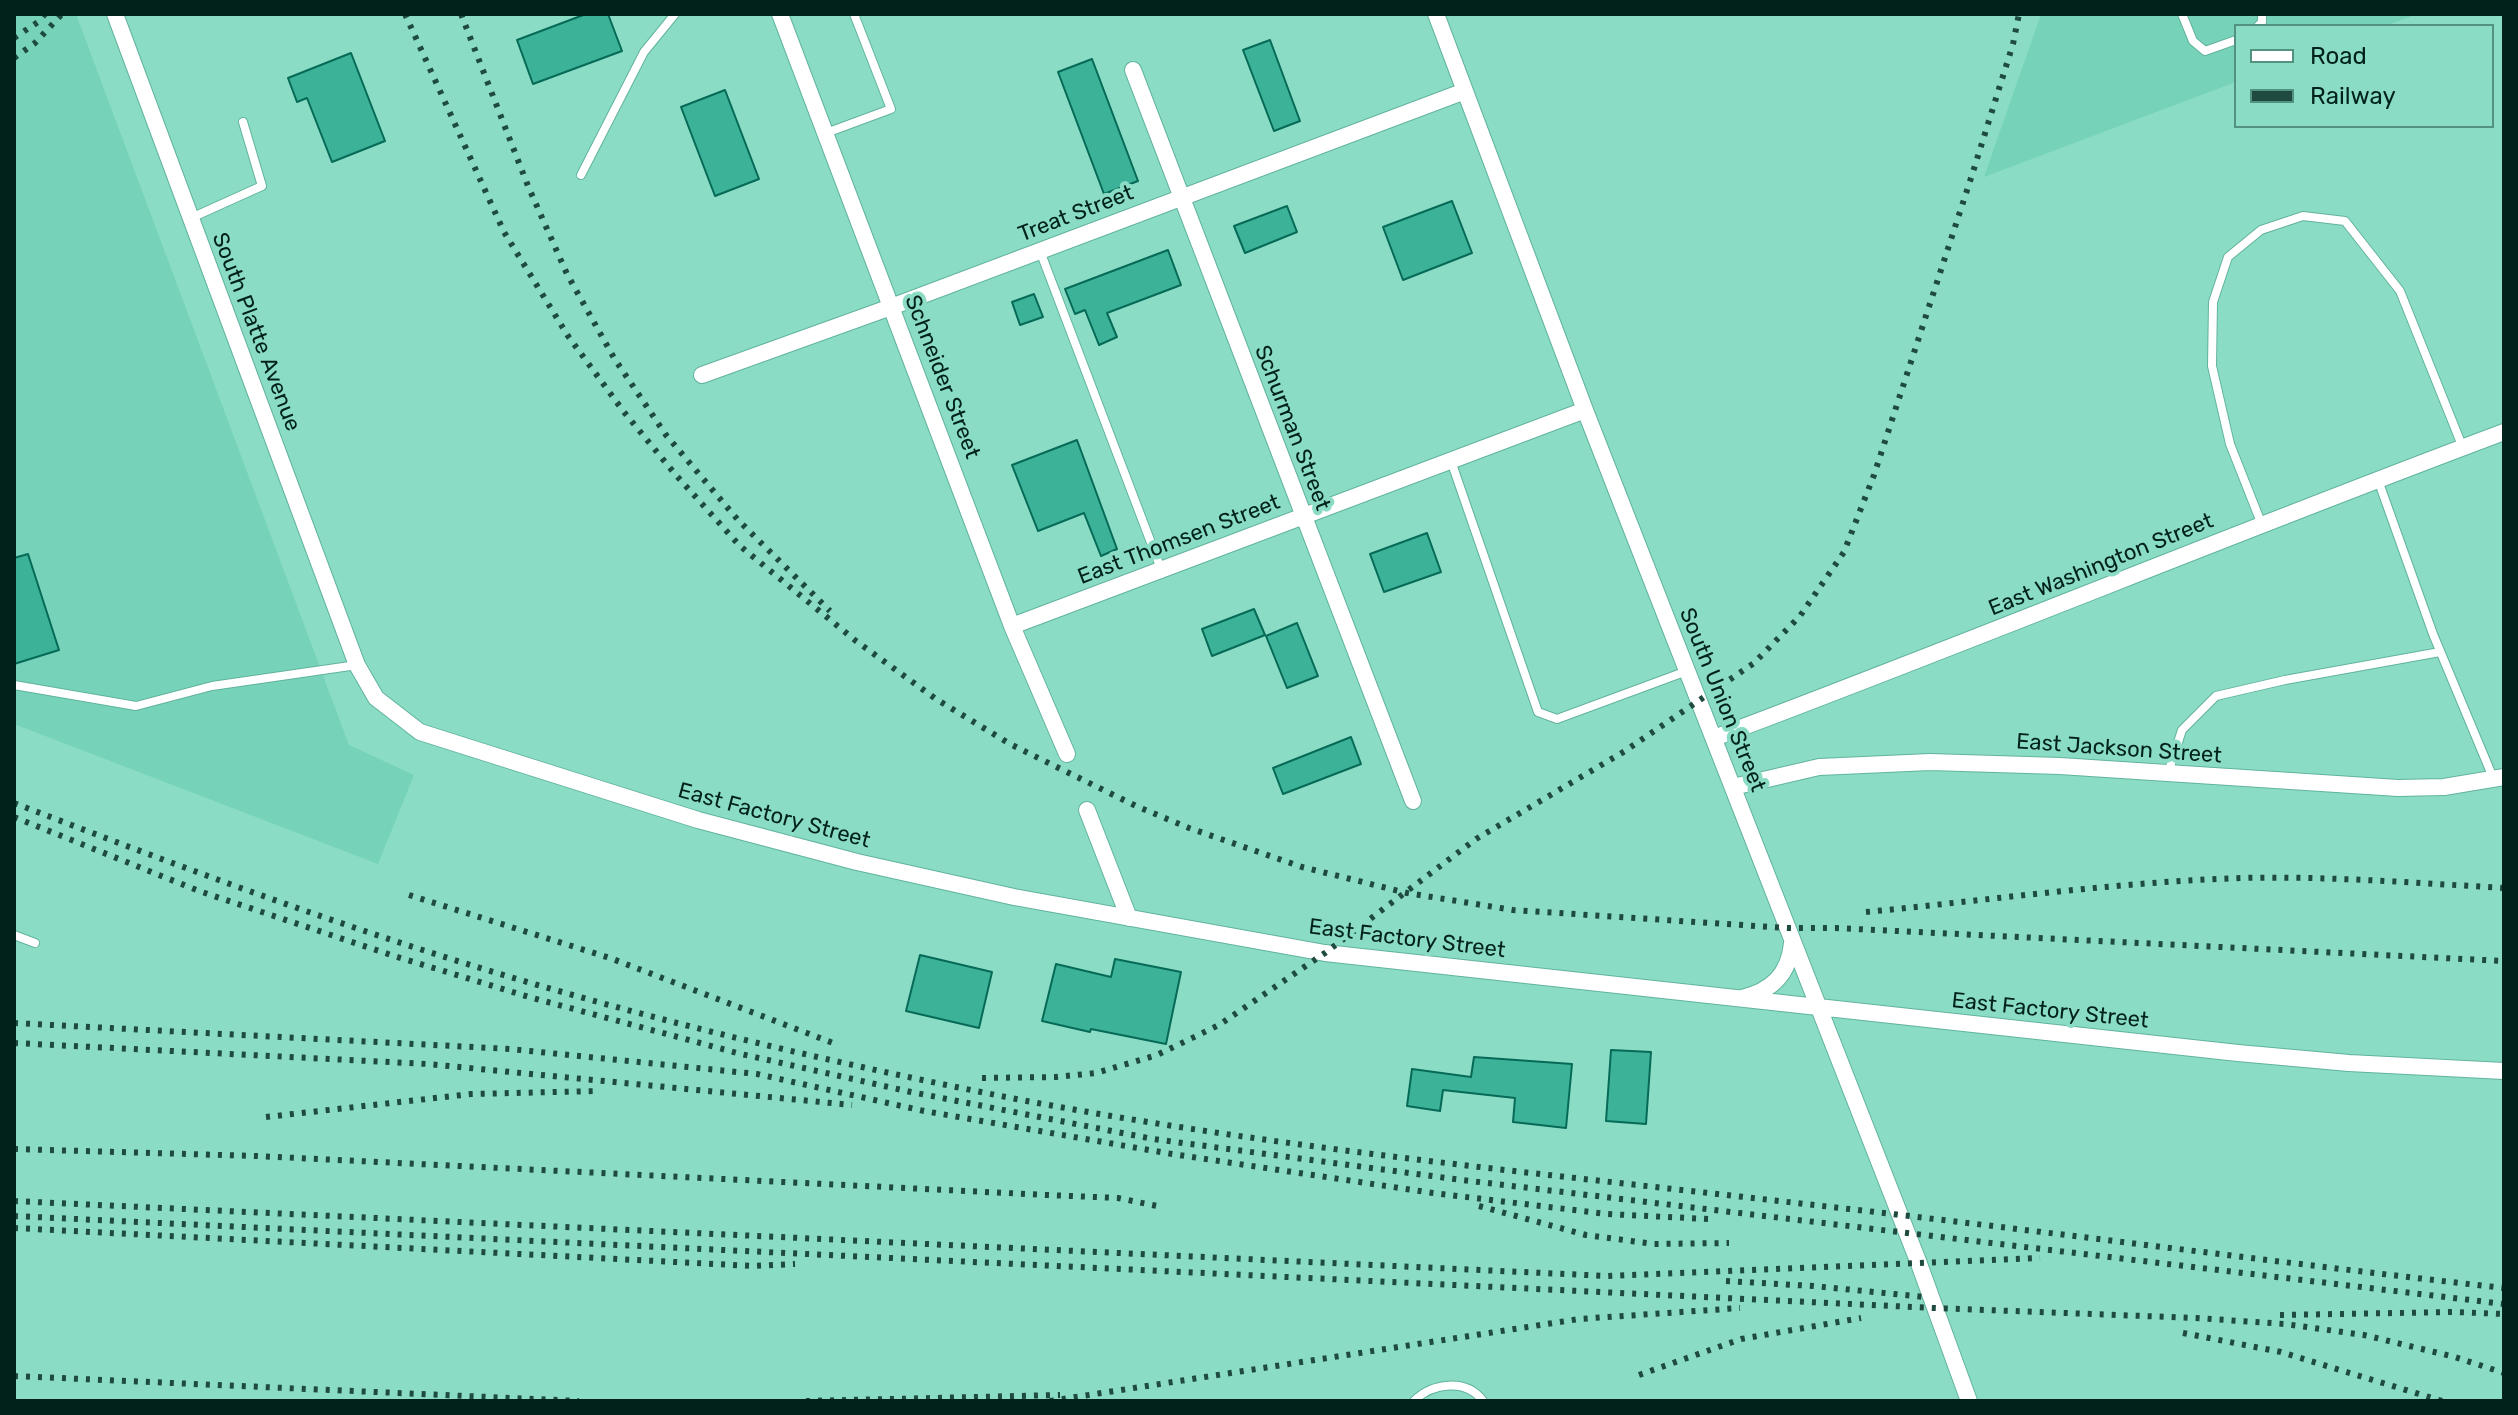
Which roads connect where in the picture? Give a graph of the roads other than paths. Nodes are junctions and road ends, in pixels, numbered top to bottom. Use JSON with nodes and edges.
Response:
{"nodes":[{"id":1,"x":115,"y":14,"type":"edge"},
{"id":2,"x":675,"y":14,"type":"edge"},
{"id":3,"x":780,"y":14,"type":"edge"},
{"id":4,"x":854,"y":14,"type":"edge"},
{"id":5,"x":1436,"y":14,"type":"edge"},
{"id":6,"x":2182,"y":14,"type":"edge"},
{"id":7,"x":2234,"y":41,"type":"edge"},
{"id":8,"x":1133,"y":70,"type":"dead end"},
{"id":9,"x":1465,"y":91,"type":"junction"},
{"id":10,"x":243,"y":122,"type":"dead end"},
{"id":11,"x":826,"y":133,"type":"junction"},
{"id":12,"x":581,"y":175,"type":"dead end"},
{"id":13,"x":1181,"y":198,"type":"junction"},
{"id":14,"x":190,"y":218,"type":"junction"},
{"id":15,"x":1040,"y":251,"type":"junction"},
{"id":16,"x":891,"y":307,"type":"junction"},
{"id":17,"x":702,"y":375,"type":"dead end"},
{"id":18,"x":1585,"y":410,"type":"junction"},
{"id":19,"x":2504,"y":432,"type":"edge"},
{"id":20,"x":2463,"y":448,"type":"junction"},
{"id":21,"x":1451,"y":461,"type":"junction"},
{"id":22,"x":2377,"y":479,"type":"junction"},
{"id":23,"x":1303,"y":517,"type":"junction"},
{"id":24,"x":2262,"y":525,"type":"junction"},
{"id":25,"x":1161,"y":570,"type":"junction"},
{"id":26,"x":1012,"y":626,"type":"junction"},
{"id":27,"x":2440,"y":652,"type":"junction"},
{"id":28,"x":357,"y":665,"type":"junction"},
{"id":29,"x":1687,"y":671,"type":"junction"},
{"id":30,"x":14,"y":685,"type":"edge"},
{"id":31,"x":1714,"y":738,"type":"junction"},
{"id":32,"x":1067,"y":754,"type":"dead end"},
{"id":33,"x":2168,"y":774,"type":"junction"},
{"id":34,"x":2499,"y":778,"type":"edge"},
{"id":35,"x":1733,"y":787,"type":"junction"},
{"id":36,"x":1413,"y":801,"type":"dead end"},
{"id":37,"x":1087,"y":810,"type":"dead end"},
{"id":38,"x":1129,"y":918,"type":"junction"},
{"id":39,"x":14,"y":935,"type":"edge"},
{"id":40,"x":1792,"y":942,"type":"junction"},
{"id":41,"x":35,"y":943,"type":"dead end"},
{"id":42,"x":1735,"y":999,"type":"junction"},
{"id":43,"x":1818,"y":1009,"type":"junction"},
{"id":44,"x":2504,"y":1071,"type":"edge"},
{"id":45,"x":1414,"y":1401,"type":"edge"},
{"id":46,"x":1483,"y":1401,"type":"edge"},
{"id":47,"x":1969,"y":1401,"type":"edge"}],
"edges":[{"from":1,"to":14,"type":"street","name":"South Platte Avenue"},
{"from":2,"to":12,"type":"lane"},
{"from":3,"to":11,"type":"street","name":"Schneider Street"},
{"from":4,"to":11,"type":"lane"},
{"from":5,"to":9,"type":"street","name":"South Union Street"},
{"from":6,"to":7,"type":"lane"},
{"from":8,"to":13,"type":"street","name":"Schurman Street"},
{"from":9,"to":13,"type":"street","name":"Treat Street"},
{"from":9,"to":18,"type":"street","name":"South Union Street"},
{"from":10,"to":14,"type":"lane"},
{"from":11,"to":16,"type":"street","name":"Schneider Street"},
{"from":13,"to":15,"type":"street","name":"Treat Street"},
{"from":13,"to":23,"type":"street","name":"Schurman Street"},
{"from":14,"to":28,"type":"street","name":"South Platte Avenue"},
{"from":15,"to":16,"type":"street","name":"Treat Street"},
{"from":15,"to":25,"type":"lane"},
{"from":16,"to":17,"type":"street","name":"Treat Street"},
{"from":16,"to":26,"type":"street","name":"Schneider Street"},
{"from":18,"to":21,"type":"street","name":"East Thomsen Street"},
{"from":18,"to":29,"type":"street","name":"South Union Street"},
{"from":19,"to":20,"type":"street","name":"East Washington Street"},
{"from":20,"to":22,"type":"street","name":"East Washington Street"},
{"from":20,"to":24,"type":"lane"},
{"from":21,"to":23,"type":"street","name":"East Thomsen Street"},
{"from":21,"to":29,"type":"lane"},
{"from":22,"to":24,"type":"street","name":"East Washington Street"},
{"from":22,"to":27,"type":"lane"},
{"from":23,"to":25,"type":"street","name":"East Thomsen Street"},
{"from":23,"to":36,"type":"street","name":"Schurman Street"},
{"from":24,"to":31,"type":"street","name":"East Washington Street"},
{"from":25,"to":26,"type":"street","name":"East Thomsen Street"},
{"from":26,"to":32,"type":"street","name":"Schneider Street"},
{"from":27,"to":33,"type":"lane"},
{"from":27,"to":34,"type":"lane"},
{"from":28,"to":30,"type":"lane"},
{"from":28,"to":38,"type":"street","name":"East Factory Street"},
{"from":29,"to":31,"type":"street","name":"South Union Street"},
{"from":31,"to":35,"type":"street","name":"South Union Street"},
{"from":33,"to":34,"type":"street","name":"East Jackson Street"},
{"from":33,"to":35,"type":"street","name":"East Jackson Street"},
{"from":35,"to":40,"type":"street","name":"South Union Street"},
{"from":37,"to":38,"type":"street"},
{"from":38,"to":42,"type":"street","name":"East Factory Street"},
{"from":39,"to":41,"type":"lane"},
{"from":40,"to":42,"type":"street"},
{"from":40,"to":43,"type":"street","name":"South Union Street"},
{"from":42,"to":43,"type":"street","name":"East Factory Street"},
{"from":43,"to":44,"type":"street","name":"East Factory Street"},
{"from":43,"to":47,"type":"street","name":"South Union Street"},
{"from":45,"to":46,"type":"lane"}]}
